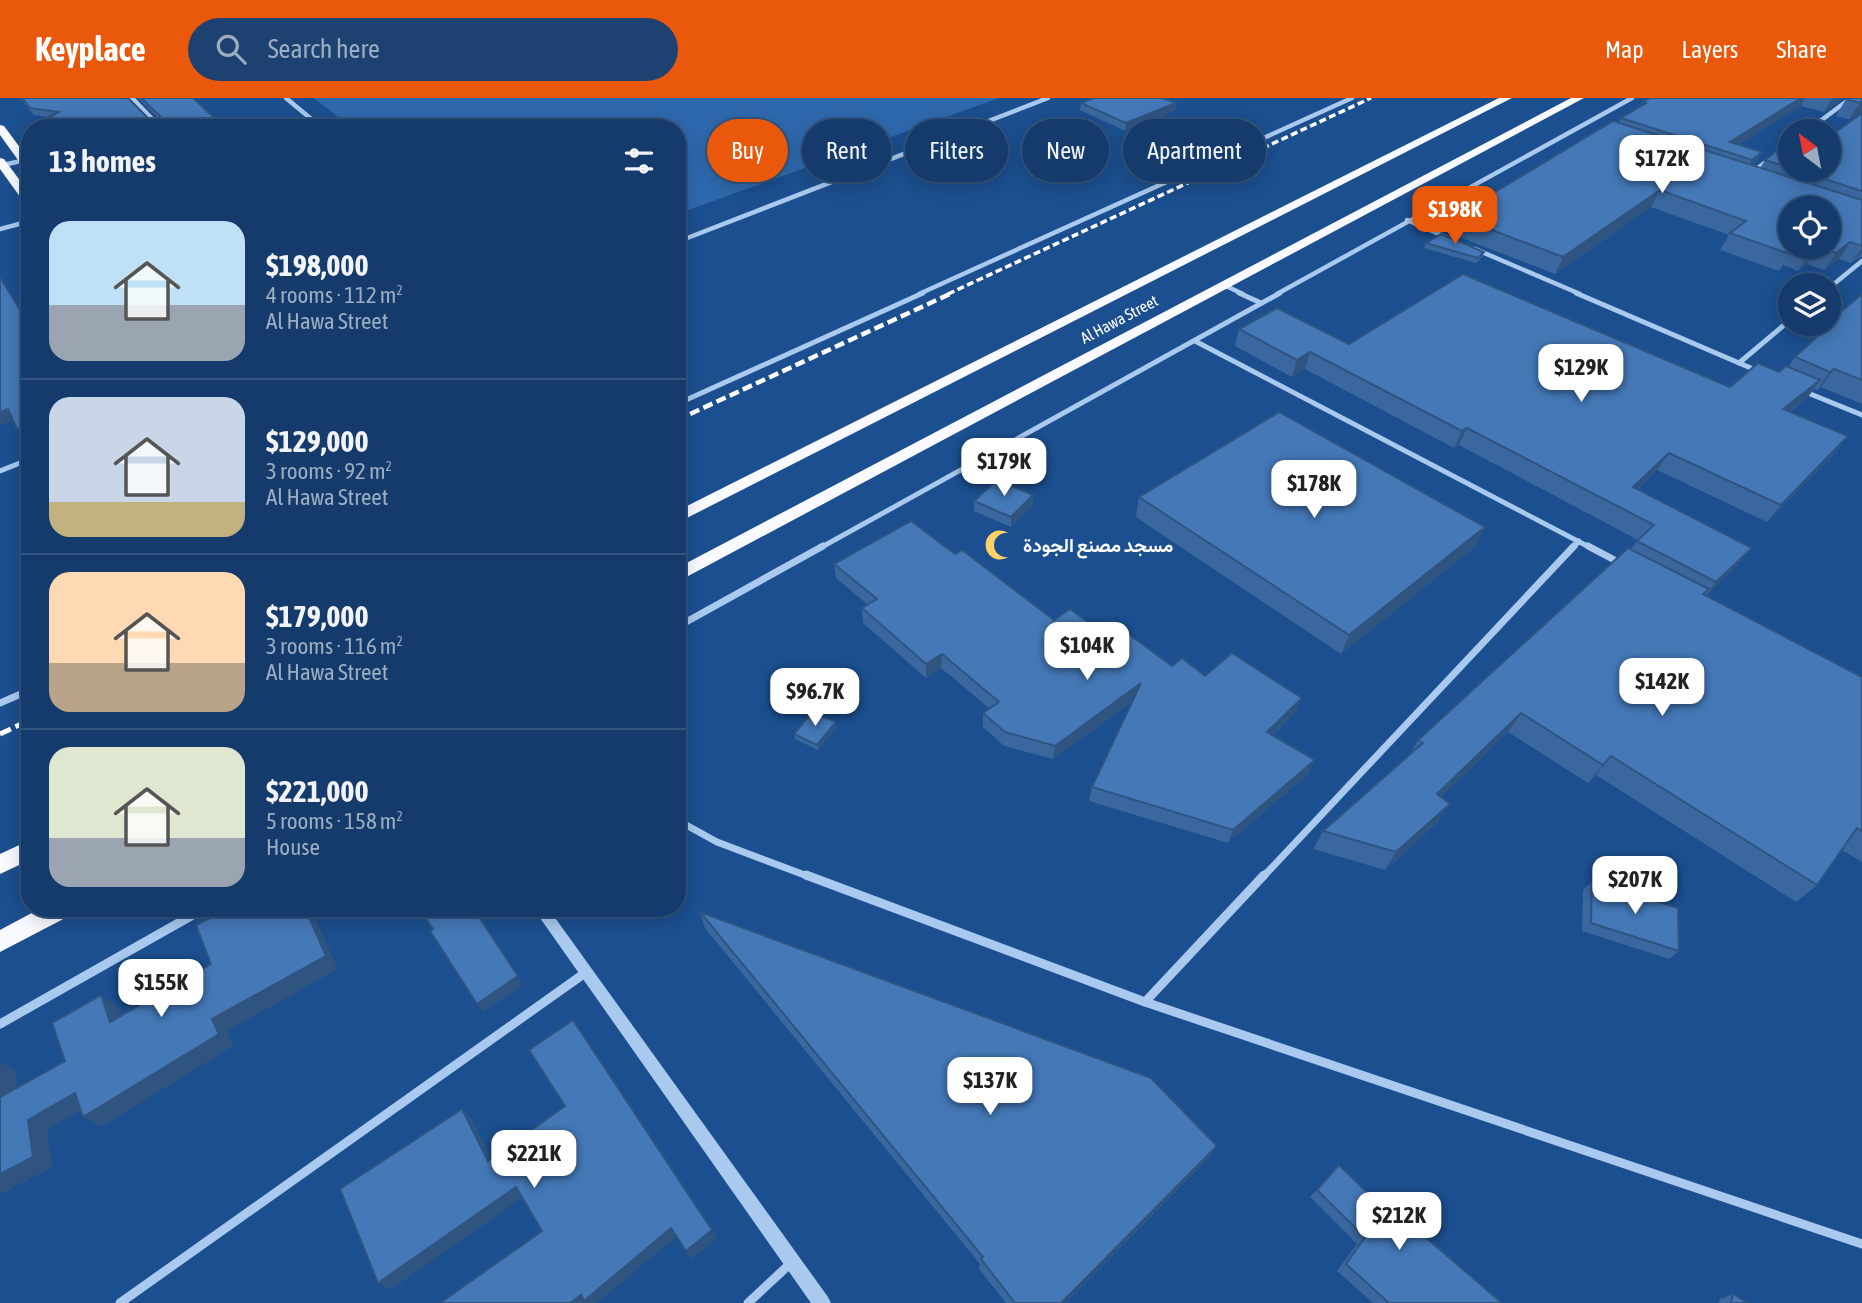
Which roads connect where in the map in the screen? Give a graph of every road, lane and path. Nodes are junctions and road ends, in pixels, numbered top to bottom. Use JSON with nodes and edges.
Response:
{"nodes":[{"id":1,"x":132,"y":98,"type":"edge"},
{"id":2,"x":286,"y":98,"type":"edge"},
{"id":3,"x":1048,"y":98,"type":"edge"},
{"id":4,"x":1352,"y":98,"type":"edge"},
{"id":5,"x":1507,"y":98,"type":"edge"},
{"id":6,"x":1579,"y":98,"type":"edge"},
{"id":7,"x":1632,"y":98,"type":"edge"},
{"id":8,"x":1851,"y":98,"type":"edge"},
{"id":9,"x":152,"y":119,"type":"edge"},
{"id":10,"x":311,"y":119,"type":"edge"},
{"id":11,"x":1823,"y":119,"type":"edge"},
{"id":12,"x":1585,"y":125,"type":"junction"},
{"id":13,"x":0,"y":128,"type":"edge"},
{"id":14,"x":1597,"y":130,"type":"edge"},
{"id":15,"x":1778,"y":153,"type":"edge"},
{"id":16,"x":21,"y":154,"type":"edge"},
{"id":17,"x":2,"y":163,"type":"edge"},
{"id":18,"x":21,"y":163,"type":"edge"},
{"id":19,"x":1758,"y":182,"type":"edge"},
{"id":20,"x":21,"y":191,"type":"edge"},
{"id":21,"x":1407,"y":220,"type":"junction"},
{"id":22,"x":21,"y":223,"type":"edge"},
{"id":23,"x":0,"y":229,"type":"edge"},
{"id":24,"x":686,"y":239,"type":"edge"},
{"id":25,"x":1458,"y":242,"type":"edge"},
{"id":26,"x":1471,"y":247,"type":"edge"},
{"id":27,"x":1862,"y":261,"type":"edge"},
{"id":28,"x":1841,"y":278,"type":"edge"},
{"id":29,"x":1226,"y":286,"type":"junction"},
{"id":30,"x":1261,"y":303,"type":"junction"},
{"id":31,"x":1778,"y":330,"type":"edge"},
{"id":32,"x":1195,"y":341,"type":"junction"},
{"id":33,"x":1739,"y":363,"type":"junction"},
{"id":34,"x":1763,"y":374,"type":"edge"},
{"id":35,"x":1800,"y":389,"type":"edge"},
{"id":36,"x":686,"y":400,"type":"edge"},
{"id":37,"x":1862,"y":415,"type":"edge"},
{"id":38,"x":21,"y":463,"type":"edge"},
{"id":39,"x":0,"y":471,"type":"edge"},
{"id":40,"x":686,"y":513,"type":"edge"},
{"id":41,"x":1579,"y":541,"type":"junction"},
{"id":42,"x":1628,"y":567,"type":"edge"},
{"id":43,"x":686,"y":571,"type":"edge"},
{"id":44,"x":686,"y":621,"type":"edge"},
{"id":45,"x":21,"y":694,"type":"edge"},
{"id":46,"x":0,"y":703,"type":"edge"},
{"id":47,"x":686,"y":825,"type":"edge"},
{"id":48,"x":21,"y":854,"type":"edge"},
{"id":49,"x":0,"y":864,"type":"edge"},
{"id":50,"x":46,"y":917,"type":"edge"},
{"id":51,"x":189,"y":917,"type":"edge"},
{"id":52,"x":546,"y":917,"type":"edge"},
{"id":53,"x":0,"y":942,"type":"edge"},
{"id":54,"x":585,"y":973,"type":"junction"},
{"id":55,"x":1146,"y":1002,"type":"junction"},
{"id":56,"x":0,"y":1024,"type":"edge"},
{"id":57,"x":1862,"y":1244,"type":"edge"},
{"id":58,"x":793,"y":1262,"type":"junction"},
{"id":59,"x":120,"y":1303,"type":"edge"},
{"id":60,"x":748,"y":1303,"type":"edge"},
{"id":61,"x":822,"y":1303,"type":"edge"}],
"edges":[{"from":1,"to":9,"type":"street"},
{"from":2,"to":10,"type":"street"},
{"from":3,"to":24,"type":"street"},
{"from":4,"to":36,"type":"street"},
{"from":5,"to":40,"type":"highway","name":"Al Hawa Street"},
{"from":6,"to":29,"type":"highway","name":"Al Hawa Street"},
{"from":7,"to":12,"type":"street"},
{"from":8,"to":11,"type":"street"},
{"from":12,"to":14,"type":"street"},
{"from":12,"to":21,"type":"street"},
{"from":13,"to":16,"type":"highway"},
{"from":15,"to":19,"type":"street"},
{"from":17,"to":18,"type":"street"},
{"from":17,"to":20,"type":"highway"},
{"from":21,"to":25,"type":"street"},
{"from":21,"to":30,"type":"street"},
{"from":22,"to":23,"type":"street"},
{"from":26,"to":33,"type":"street"},
{"from":27,"to":28,"type":"street"},
{"from":29,"to":30,"type":"street"},
{"from":29,"to":43,"type":"highway","name":"Al Hawa Street"},
{"from":30,"to":32,"type":"street"},
{"from":31,"to":33,"type":"street"},
{"from":32,"to":41,"type":"street"},
{"from":32,"to":44,"type":"street"},
{"from":33,"to":34,"type":"street"},
{"from":35,"to":37,"type":"street"},
{"from":38,"to":39,"type":"street"},
{"from":41,"to":42,"type":"street"},
{"from":41,"to":55,"type":"street"},
{"from":45,"to":46,"type":"street"},
{"from":47,"to":55,"type":"street"},
{"from":48,"to":49,"type":"highway"},
{"from":50,"to":53,"type":"highway"},
{"from":51,"to":56,"type":"street"},
{"from":52,"to":54,"type":"street"},
{"from":54,"to":58,"type":"street"},
{"from":54,"to":59,"type":"street"},
{"from":55,"to":57,"type":"street"},
{"from":58,"to":60,"type":"street"},
{"from":58,"to":61,"type":"street"}]}
